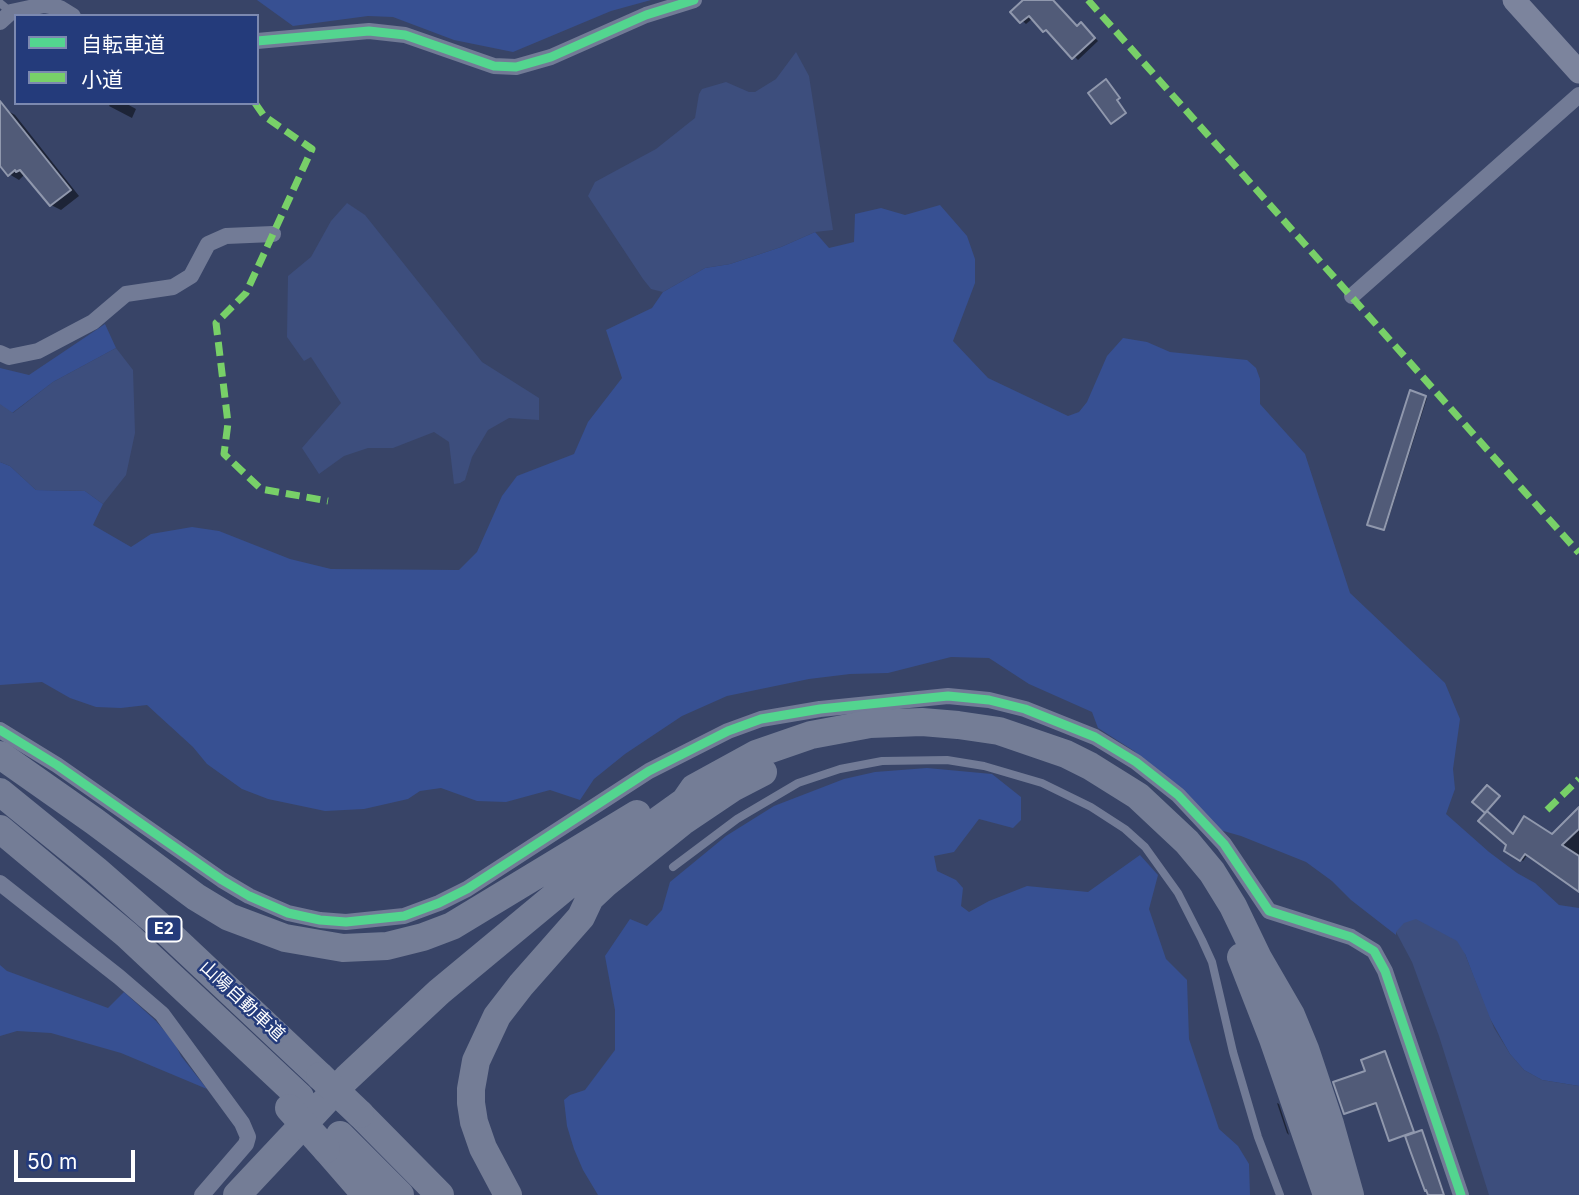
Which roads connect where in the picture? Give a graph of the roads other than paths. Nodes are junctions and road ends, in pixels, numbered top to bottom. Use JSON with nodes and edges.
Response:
{"nodes":[{"id":1,"x":694,"y":0,"type":"edge"},
{"id":2,"x":1520,"y":2,"type":"edge"},
{"id":3,"x":4,"y":12,"type":"edge"},
{"id":4,"x":70,"y":14,"type":"edge"},
{"id":5,"x":259,"y":41,"type":"edge"},
{"id":6,"x":1579,"y":72,"type":"edge"},
{"id":7,"x":1579,"y":95,"type":"edge"},
{"id":8,"x":273,"y":234,"type":"dead end"},
{"id":9,"x":1352,"y":296,"type":"dead end"},
{"id":10,"x":0,"y":353,"type":"edge"},
{"id":11,"x":0,"y":730,"type":"edge"},
{"id":12,"x":0,"y":755,"type":"edge"},
{"id":13,"x":694,"y":788,"type":"junction"},
{"id":14,"x":0,"y":792,"type":"edge"},
{"id":15,"x":0,"y":829,"type":"edge"},
{"id":16,"x":0,"y":846,"type":"edge"},
{"id":17,"x":673,"y":867,"type":"dead end"},
{"id":18,"x":0,"y":883,"type":"edge"},
{"id":19,"x":590,"y":898,"type":"junction"},
{"id":20,"x":294,"y":1102,"type":"junction"},
{"id":21,"x":333,"y":1142,"type":"junction"},
{"id":22,"x":202,"y":1195,"type":"edge"},
{"id":23,"x":237,"y":1195,"type":"edge"},
{"id":24,"x":256,"y":1195,"type":"edge"},
{"id":25,"x":366,"y":1195,"type":"edge"},
{"id":26,"x":400,"y":1195,"type":"edge"},
{"id":27,"x":440,"y":1195,"type":"edge"},
{"id":28,"x":508,"y":1195,"type":"edge"},
{"id":29,"x":1280,"y":1195,"type":"edge"},
{"id":30,"x":1327,"y":1195,"type":"edge"},
{"id":31,"x":1350,"y":1195,"type":"edge"},
{"id":32,"x":1461,"y":1195,"type":"edge"}],
"edges":[{"from":1,"to":5,"type":"street"},
{"from":2,"to":6,"type":"main road"},
{"from":3,"to":4,"type":"street"},
{"from":7,"to":9,"type":"street"},
{"from":8,"to":10,"type":"street"},
{"from":11,"to":32,"type":"street"},
{"from":12,"to":13,"type":"highway"},
{"from":13,"to":23,"type":"highway"},
{"from":13,"to":31,"type":"highway"},
{"from":14,"to":27,"type":"highway","name":"山陽自動車道","number":"E2","bridge":true},
{"from":15,"to":20,"type":"highway","name":"山陽自動車道","number":"E2"},
{"from":16,"to":20,"type":"highway"},
{"from":17,"to":29,"type":"lane"},
{"from":18,"to":22,"type":"street"},
{"from":19,"to":24,"type":"highway"},
{"from":19,"to":28,"type":"highway"},
{"from":19,"to":30,"type":"highway"},
{"from":20,"to":21,"type":"highway","name":"山陽自動車道","number":"E2"},
{"from":21,"to":25,"type":"highway"},
{"from":21,"to":26,"type":"highway","name":"山陽自動車道","number":"E2"}]}
